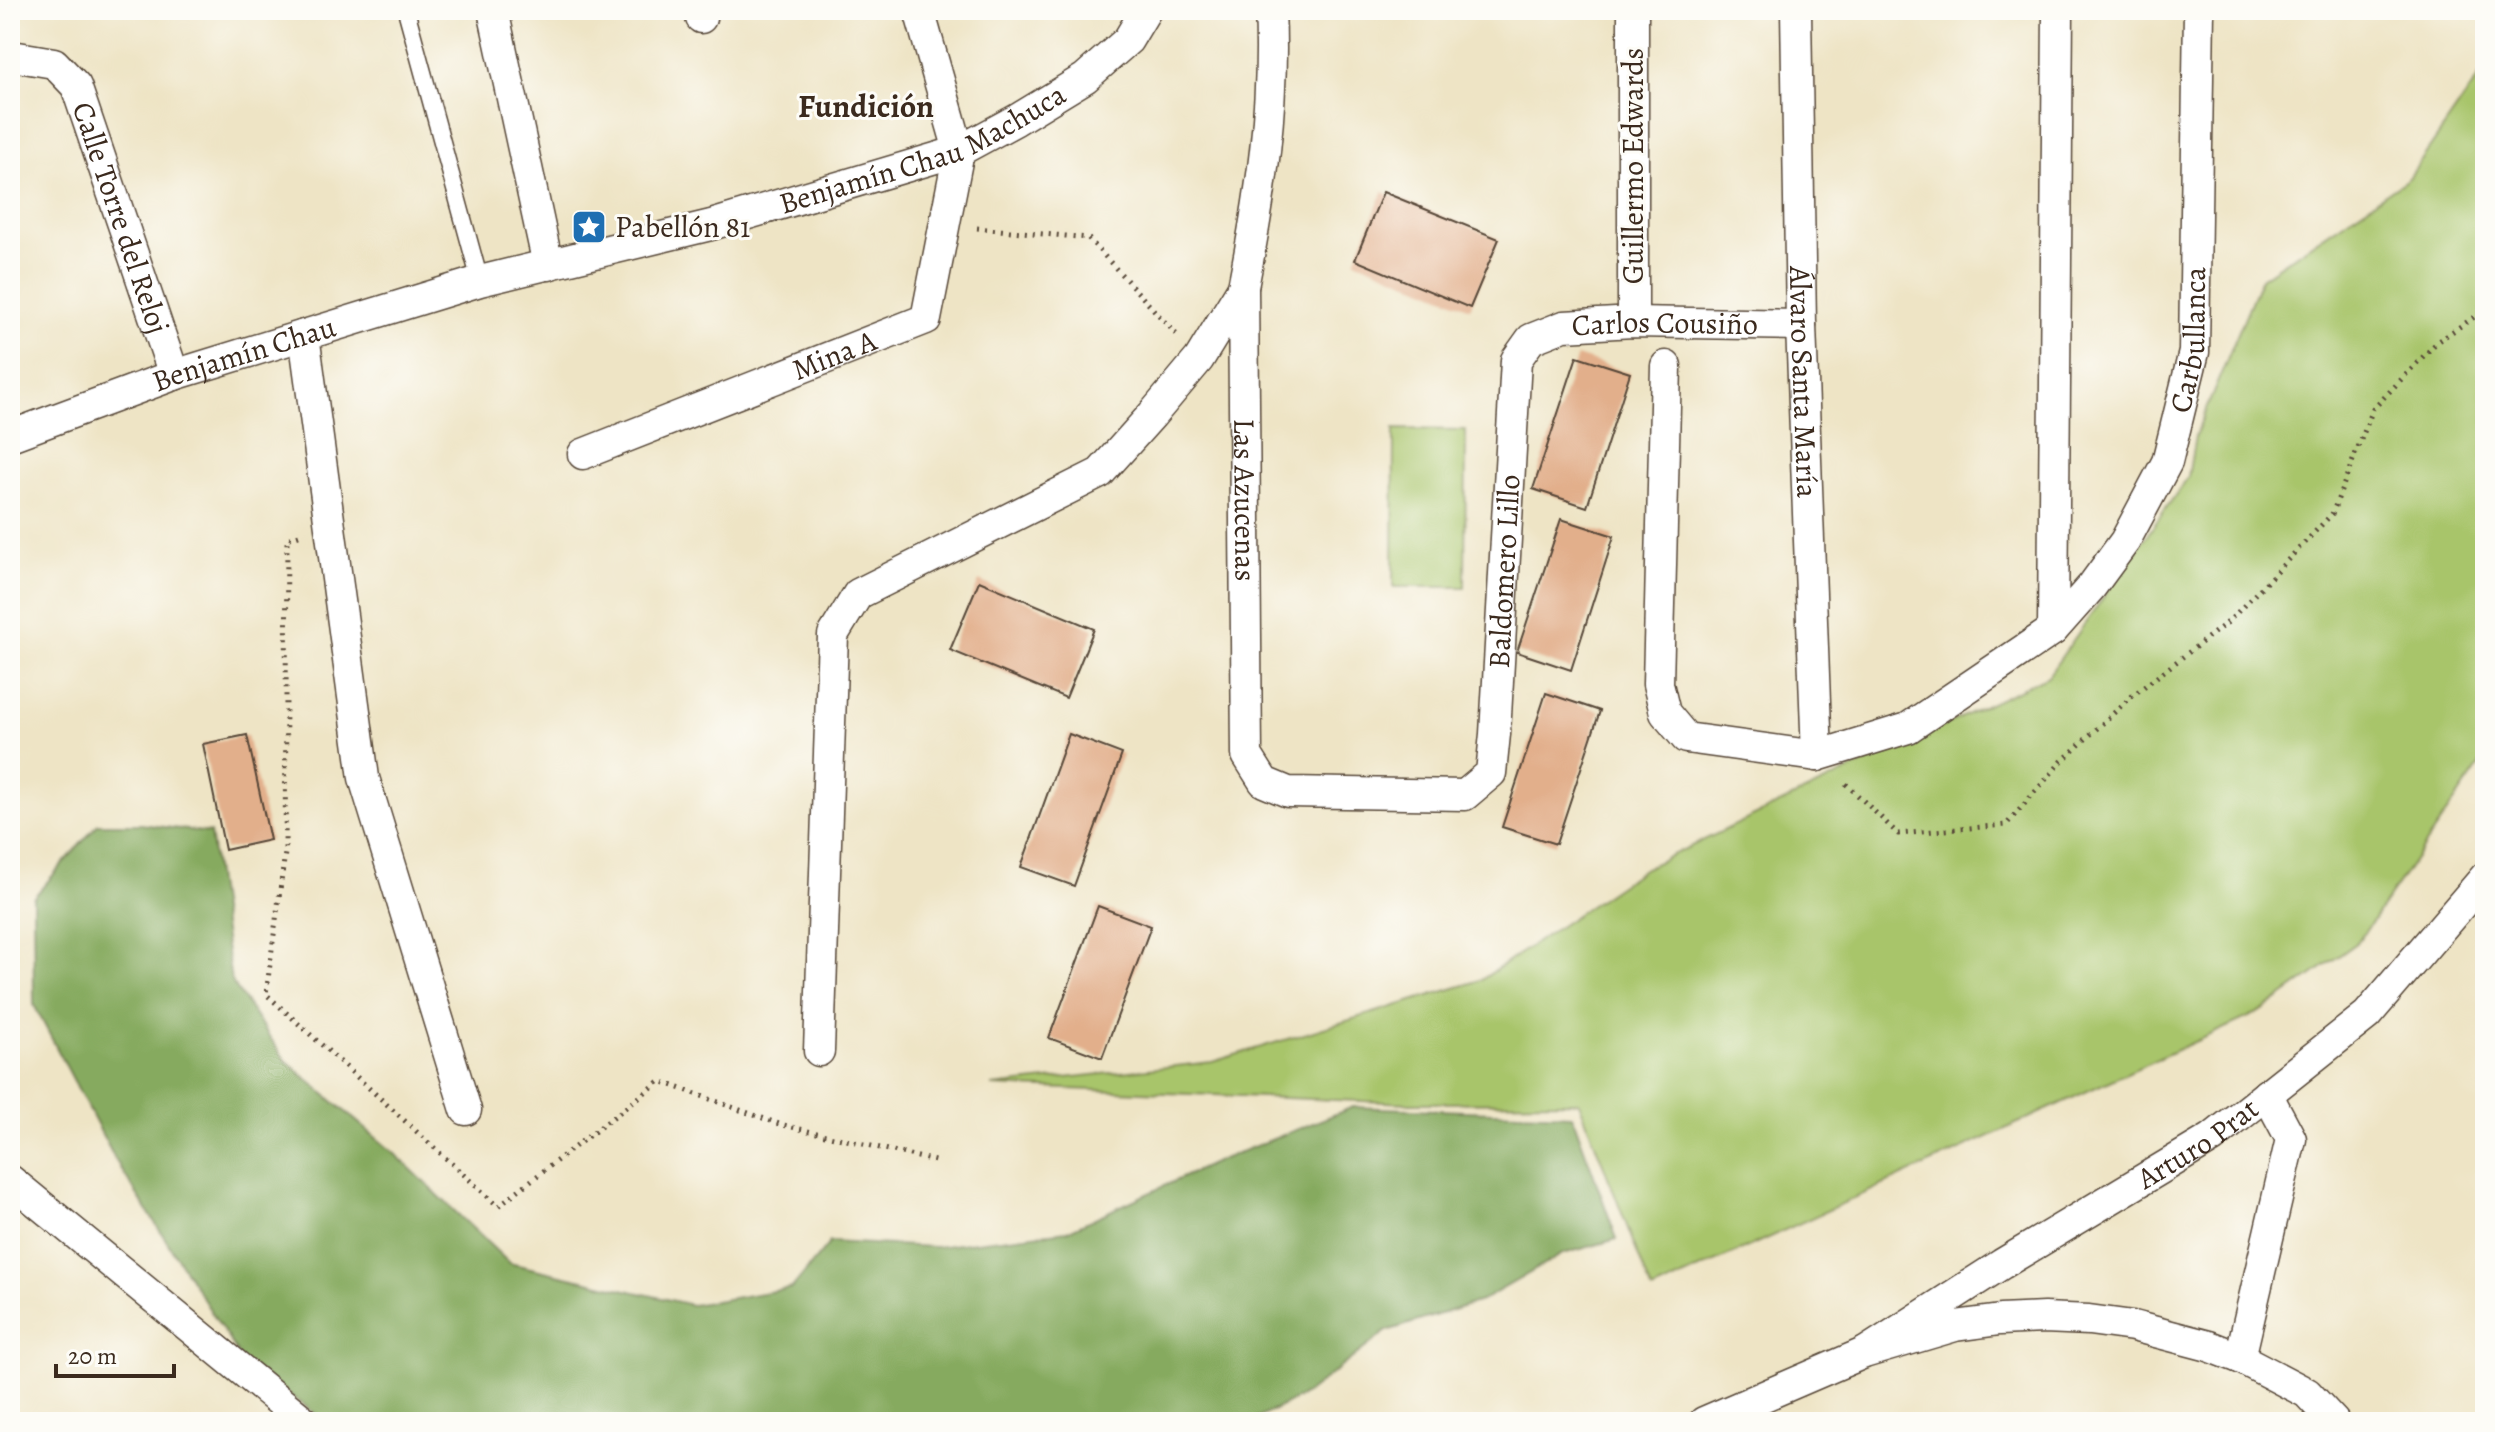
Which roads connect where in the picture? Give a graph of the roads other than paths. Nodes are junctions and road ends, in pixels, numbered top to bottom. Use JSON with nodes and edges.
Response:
{"nodes":[{"id":1,"x":406,"y":10,"type":"edge"},
{"id":2,"x":493,"y":10,"type":"edge"},
{"id":3,"x":919,"y":10,"type":"edge"},
{"id":4,"x":1146,"y":10,"type":"edge"},
{"id":5,"x":1270,"y":10,"type":"edge"},
{"id":6,"x":1633,"y":10,"type":"edge"},
{"id":7,"x":1796,"y":10,"type":"edge"},
{"id":8,"x":2058,"y":10,"type":"edge"},
{"id":9,"x":2199,"y":10,"type":"edge"},
{"id":10,"x":10,"y":60,"type":"edge"},
{"id":11,"x":959,"y":151,"type":"junction"},
{"id":12,"x":548,"y":265,"type":"junction"},
{"id":13,"x":480,"y":281,"type":"junction"},
{"id":14,"x":1243,"y":287,"type":"junction"},
{"id":15,"x":1633,"y":322,"type":"junction"},
{"id":16,"x":1801,"y":325,"type":"junction"},
{"id":17,"x":304,"y":335,"type":"junction"},
{"id":18,"x":1531,"y":339,"type":"joint"},
{"id":19,"x":1666,"y":366,"type":"dead end"},
{"id":20,"x":174,"y":375,"type":"junction"},
{"id":21,"x":10,"y":436,"type":"edge"},
{"id":22,"x":583,"y":454,"type":"dead end"},
{"id":23,"x":2053,"y":630,"type":"junction"},
{"id":24,"x":1817,"y":756,"type":"junction"},
{"id":25,"x":1465,"y":795,"type":"joint"},
{"id":26,"x":2485,"y":877,"type":"edge"},
{"id":27,"x":819,"y":1051,"type":"dead end"},
{"id":28,"x":2267,"y":1094,"type":"junction"},
{"id":29,"x":466,"y":1110,"type":"dead end"},
{"id":30,"x":10,"y":1180,"type":"edge"},
{"id":31,"x":1864,"y":1353,"type":"junction"},
{"id":32,"x":2240,"y":1358,"type":"junction"},
{"id":33,"x":305,"y":1422,"type":"edge"},
{"id":34,"x":1704,"y":1422,"type":"edge"},
{"id":35,"x":2334,"y":1422,"type":"edge"}],
"edges":[{"from":1,"to":13,"type":"lane"},
{"from":2,"to":12,"type":"street"},
{"from":3,"to":11,"type":"street"},
{"from":4,"to":11,"type":"street","name":"Benjamín Chau Machuca"},
{"from":5,"to":14,"type":"street","name":"Las Azucenas"},
{"from":6,"to":15,"type":"street","name":"Guillermo Edwards"},
{"from":7,"to":16,"type":"street","name":"Álvaro Santa María"},
{"from":8,"to":23,"type":"street"},
{"from":9,"to":23,"type":"street","name":"Carbullanca"},
{"from":10,"to":20,"type":"street","name":"Calle Torre del Reloj"},
{"from":11,"to":12,"type":"street","name":"Benjamín Chau Machuca"},
{"from":11,"to":22,"type":"street","name":"Mina A"},
{"from":12,"to":13,"type":"street","name":"Benjamín Chau Machuca"},
{"from":13,"to":17,"type":"street","name":"Benjamín Chau"},
{"from":14,"to":25,"type":"street","name":"Las Azucenas"},
{"from":14,"to":27,"type":"street"},
{"from":15,"to":16,"type":"street","name":"Carlos Cousiño"},
{"from":15,"to":18,"type":"street","name":"Carlos Cousiño"},
{"from":16,"to":24,"type":"street","name":"Álvaro Santa María"},
{"from":17,"to":20,"type":"street","name":"Benjamín Chau"},
{"from":17,"to":29,"type":"street"},
{"from":18,"to":25,"type":"street","name":"Baldomero Lillo"},
{"from":19,"to":24,"type":"street"},
{"from":20,"to":21,"type":"street","name":"Benjamín Chau"},
{"from":23,"to":24,"type":"street","name":"Carbullanca"},
{"from":26,"to":28,"type":"street","name":"Arturo Prat"},
{"from":28,"to":31,"type":"street","name":"Arturo Prat"},
{"from":28,"to":32,"type":"street"},
{"from":30,"to":33,"type":"street"},
{"from":31,"to":32,"type":"street"},
{"from":31,"to":34,"type":"street"},
{"from":32,"to":35,"type":"street"}]}
